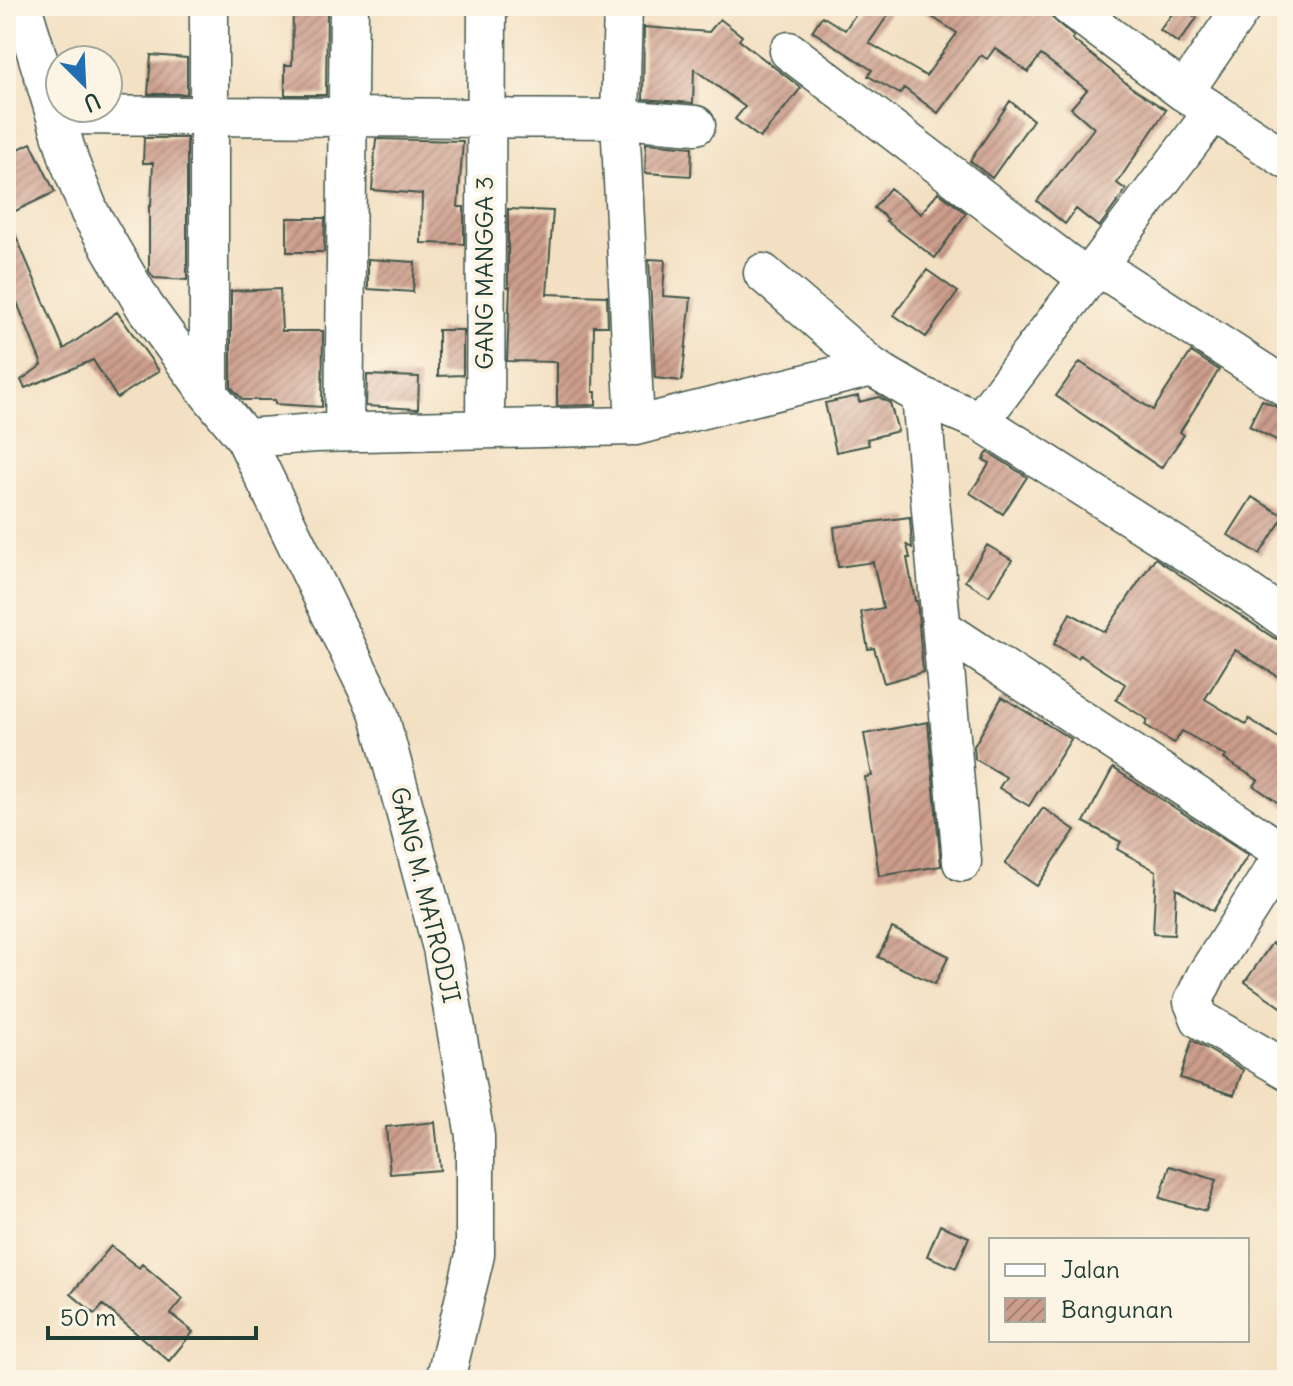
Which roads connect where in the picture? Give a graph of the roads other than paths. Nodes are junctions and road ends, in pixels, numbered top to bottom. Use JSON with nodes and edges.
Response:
{"nodes":[{"id":1,"x":22,"y":6,"type":"edge"},
{"id":2,"x":209,"y":6,"type":"edge"},
{"id":3,"x":349,"y":6,"type":"edge"},
{"id":4,"x":487,"y":6,"type":"edge"},
{"id":5,"x":623,"y":6,"type":"edge"},
{"id":6,"x":1069,"y":6,"type":"edge"},
{"id":7,"x":1243,"y":6,"type":"edge"},
{"id":8,"x":789,"y":51,"type":"dead end"},
{"id":9,"x":44,"y":75,"type":"edge"},
{"id":10,"x":1199,"y":102,"type":"junction"},
{"id":11,"x":124,"y":115,"type":"edge"},
{"id":12,"x":208,"y":115,"type":"junction"},
{"id":13,"x":347,"y":116,"type":"junction"},
{"id":14,"x":484,"y":117,"type":"junction"},
{"id":15,"x":620,"y":119,"type":"junction"},
{"id":16,"x":59,"y":124,"type":"edge"},
{"id":17,"x":696,"y":125,"type":"dead end"},
{"id":18,"x":1287,"y":160,"type":"edge"},
{"id":19,"x":763,"y":273,"type":"dead end"},
{"id":20,"x":1093,"y":273,"type":"junction"},
{"id":21,"x":872,"y":367,"type":"junction"},
{"id":22,"x":1287,"y":388,"type":"edge"},
{"id":23,"x":209,"y":394,"type":"junction"},
{"id":24,"x":921,"y":396,"type":"junction"},
{"id":25,"x":980,"y":421,"type":"junction"},
{"id":26,"x":635,"y":426,"type":"junction"},
{"id":27,"x":485,"y":429,"type":"junction"},
{"id":28,"x":344,"y":432,"type":"junction"},
{"id":29,"x":245,"y":438,"type":"junction"},
{"id":30,"x":1287,"y":620,"type":"edge"},
{"id":31,"x":942,"y":628,"type":"junction"},
{"id":32,"x":1286,"y":852,"type":"edge"},
{"id":33,"x":962,"y":862,"type":"dead end"},
{"id":34,"x":1287,"y":1070,"type":"edge"},
{"id":35,"x":445,"y":1380,"type":"edge"}],
"edges":[{"from":1,"to":9,"type":"street","name":"GANG M. MATRODJI"},
{"from":2,"to":12,"type":"street"},
{"from":3,"to":13,"type":"street"},
{"from":4,"to":14,"type":"street","name":"GANG MANGGA 3"},
{"from":5,"to":15,"type":"street"},
{"from":6,"to":10,"type":"street"},
{"from":7,"to":10,"type":"street"},
{"from":8,"to":20,"type":"street"},
{"from":10,"to":18,"type":"street"},
{"from":10,"to":20,"type":"street"},
{"from":11,"to":12,"type":"street"},
{"from":12,"to":13,"type":"street"},
{"from":12,"to":23,"type":"street"},
{"from":13,"to":14,"type":"street"},
{"from":13,"to":28,"type":"street"},
{"from":14,"to":15,"type":"street"},
{"from":14,"to":27,"type":"street","name":"GANG MANGGA 3"},
{"from":15,"to":17,"type":"street"},
{"from":15,"to":26,"type":"street"},
{"from":16,"to":23,"type":"street","name":"GANG M. MATRODJI"},
{"from":19,"to":21,"type":"street"},
{"from":20,"to":22,"type":"street"},
{"from":20,"to":25,"type":"street"},
{"from":21,"to":24,"type":"street"},
{"from":21,"to":26,"type":"street"},
{"from":23,"to":29,"type":"street","name":"GANG M. MATRODJI"},
{"from":24,"to":25,"type":"street"},
{"from":24,"to":31,"type":"street"},
{"from":25,"to":30,"type":"street"},
{"from":26,"to":27,"type":"street"},
{"from":27,"to":28,"type":"street"},
{"from":28,"to":29,"type":"street"},
{"from":29,"to":35,"type":"street","name":"GANG M. MATRODJI"},
{"from":31,"to":32,"type":"street"},
{"from":31,"to":33,"type":"street"},
{"from":32,"to":34,"type":"street"}]}
